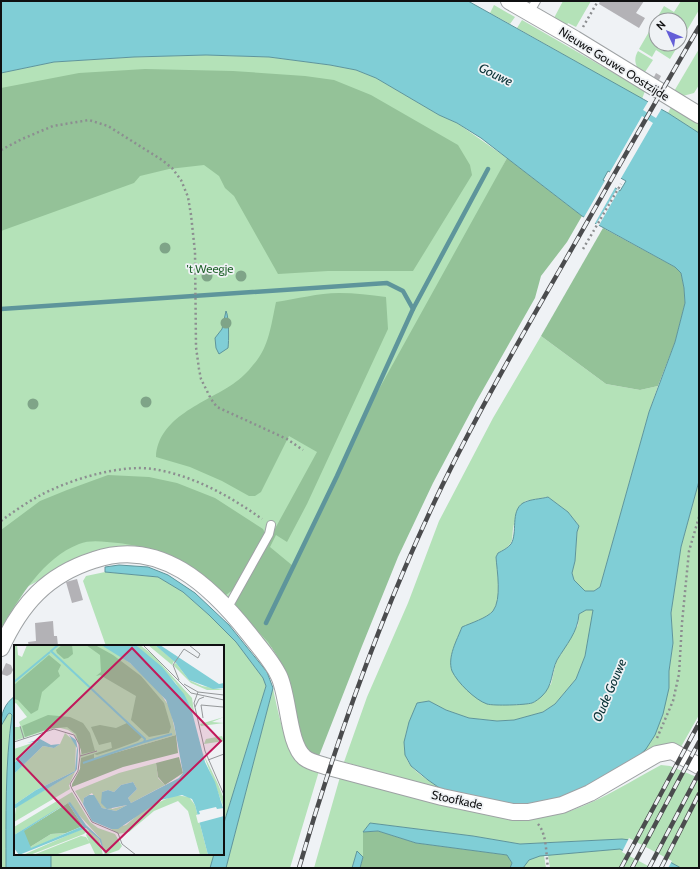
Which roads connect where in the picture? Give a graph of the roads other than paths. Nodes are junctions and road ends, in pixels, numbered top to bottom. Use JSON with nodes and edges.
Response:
{"nodes":[{"id":1,"x":509,"y":1,"type":"edge"},
{"id":2,"x":532,"y":7,"type":"edge"},
{"id":3,"x":699,"y":115,"type":"edge"},
{"id":4,"x":271,"y":525,"type":"road end"},
{"id":5,"x":227,"y":609,"type":"junction"},
{"id":6,"x":1,"y":648,"type":"edge"},
{"id":7,"x":699,"y":766,"type":"edge"}],
"edges":[{"from":1,"to":2,"type":"street","name":"Nieuwe Gouwe Oostzijde"},
{"from":2,"to":3,"type":"street","name":"Nieuwe Gouwe Oostzijde"},
{"from":4,"to":5,"type":"lane"},
{"from":5,"to":6,"type":"street","name":"Stoofkade"},
{"from":5,"to":7,"type":"street","name":"Stoofkade"}]}
